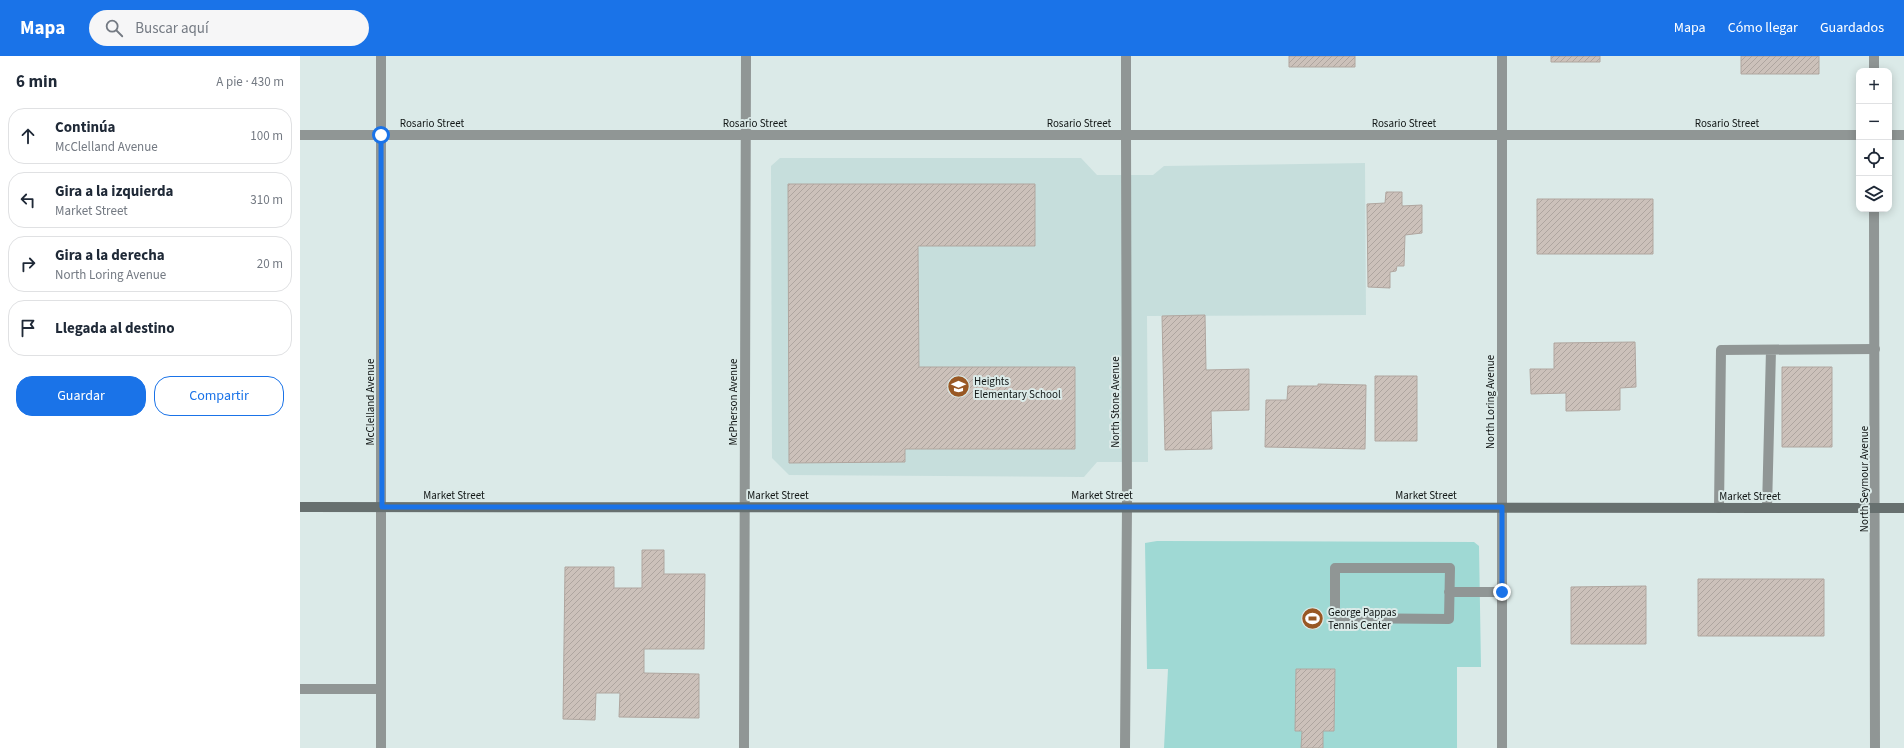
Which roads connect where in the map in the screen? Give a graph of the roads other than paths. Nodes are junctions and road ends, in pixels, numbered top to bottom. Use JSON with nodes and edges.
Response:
{"nodes":[{"id":1,"x":381,"y":56,"type":"edge"},
{"id":2,"x":746,"y":56,"type":"edge"},
{"id":3,"x":1126,"y":56,"type":"edge"},
{"id":4,"x":1502,"y":56,"type":"edge"},
{"id":5,"x":1874,"y":56,"type":"edge"},
{"id":6,"x":1874,"y":68,"type":"edge"},
{"id":7,"x":1126,"y":134,"type":"junction"},
{"id":8,"x":300,"y":135,"type":"edge"},
{"id":9,"x":381,"y":135,"type":"junction"},
{"id":10,"x":746,"y":135,"type":"junction"},
{"id":11,"x":1502,"y":135,"type":"junction"},
{"id":12,"x":1856,"y":135,"type":"edge"},
{"id":13,"x":1892,"y":135,"type":"edge"},
{"id":14,"x":1904,"y":135,"type":"edge"},
{"id":15,"x":1874,"y":212,"type":"edge"},
{"id":16,"x":1875,"y":349,"type":"junction"},
{"id":17,"x":1771,"y":350,"type":"junction"},
{"id":18,"x":300,"y":506,"type":"edge"},
{"id":19,"x":382,"y":507,"type":"junction"},
{"id":20,"x":745,"y":507,"type":"junction"},
{"id":21,"x":1127,"y":507,"type":"junction"},
{"id":22,"x":1502,"y":507,"type":"junction"},
{"id":23,"x":1719,"y":508,"type":"junction"},
{"id":24,"x":1767,"y":508,"type":"junction"},
{"id":25,"x":1876,"y":508,"type":"junction"},
{"id":26,"x":1904,"y":508,"type":"edge"},
{"id":27,"x":1449,"y":592,"type":"junction"},
{"id":28,"x":1502,"y":592,"type":"junction"},
{"id":29,"x":300,"y":689,"type":"edge"},
{"id":30,"x":382,"y":689,"type":"junction"},
{"id":31,"x":381,"y":748,"type":"edge"},
{"id":32,"x":744,"y":748,"type":"edge"},
{"id":33,"x":1125,"y":748,"type":"edge"},
{"id":34,"x":1502,"y":748,"type":"edge"},
{"id":35,"x":1875,"y":748,"type":"edge"}],
"edges":[{"from":1,"to":9,"type":"street","name":"McClelland Avenue"},
{"from":2,"to":10,"type":"street","name":"McPherson Avenue"},
{"from":3,"to":7,"type":"street","name":"North Stone Avenue"},
{"from":4,"to":11,"type":"street","name":"North Loring Avenue"},
{"from":5,"to":6,"type":"street"},
{"from":7,"to":10,"type":"street","name":"Rosario Street"},
{"from":7,"to":11,"type":"street","name":"Rosario Street"},
{"from":7,"to":21,"type":"street","name":"North Stone Avenue"},
{"from":8,"to":9,"type":"street","name":"Rosario Street"},
{"from":9,"to":10,"type":"street","name":"Rosario Street"},
{"from":9,"to":19,"type":"street","name":"McClelland Avenue"},
{"from":10,"to":20,"type":"street","name":"McPherson Avenue"},
{"from":11,"to":12,"type":"street","name":"Rosario Street"},
{"from":11,"to":22,"type":"street","name":"North Loring Avenue"},
{"from":13,"to":14,"type":"street"},
{"from":15,"to":16,"type":"street","name":"North Seymour Avenue"},
{"from":16,"to":17,"type":"street"},
{"from":16,"to":25,"type":"street","name":"North Seymour Avenue"},
{"from":17,"to":23,"type":"street"},
{"from":17,"to":24,"type":"street"},
{"from":18,"to":19,"type":"street","name":"Market Street"},
{"from":19,"to":20,"type":"street","name":"Market Street"},
{"from":19,"to":30,"type":"street","name":"McClelland Avenue"},
{"from":20,"to":21,"type":"street","name":"Market Street"},
{"from":20,"to":32,"type":"street","name":"McPherson Avenue"},
{"from":21,"to":22,"type":"street","name":"Market Street"},
{"from":21,"to":33,"type":"street","name":"North Stone Avenue"},
{"from":22,"to":23,"type":"street","name":"Market Street"},
{"from":22,"to":28,"type":"street","name":"North Loring Avenue"},
{"from":23,"to":24,"type":"street","name":"Market Street"},
{"from":24,"to":25,"type":"street","name":"Market Street"},
{"from":25,"to":26,"type":"street","name":"Market Street"},
{"from":25,"to":35,"type":"street","name":"North Seymour Avenue"},
{"from":27,"to":27,"type":"street"},
{"from":27,"to":28,"type":"street"},
{"from":28,"to":34,"type":"street","name":"North Loring Avenue"},
{"from":29,"to":30,"type":"street"},
{"from":30,"to":31,"type":"street","name":"McClelland Avenue"}]}
